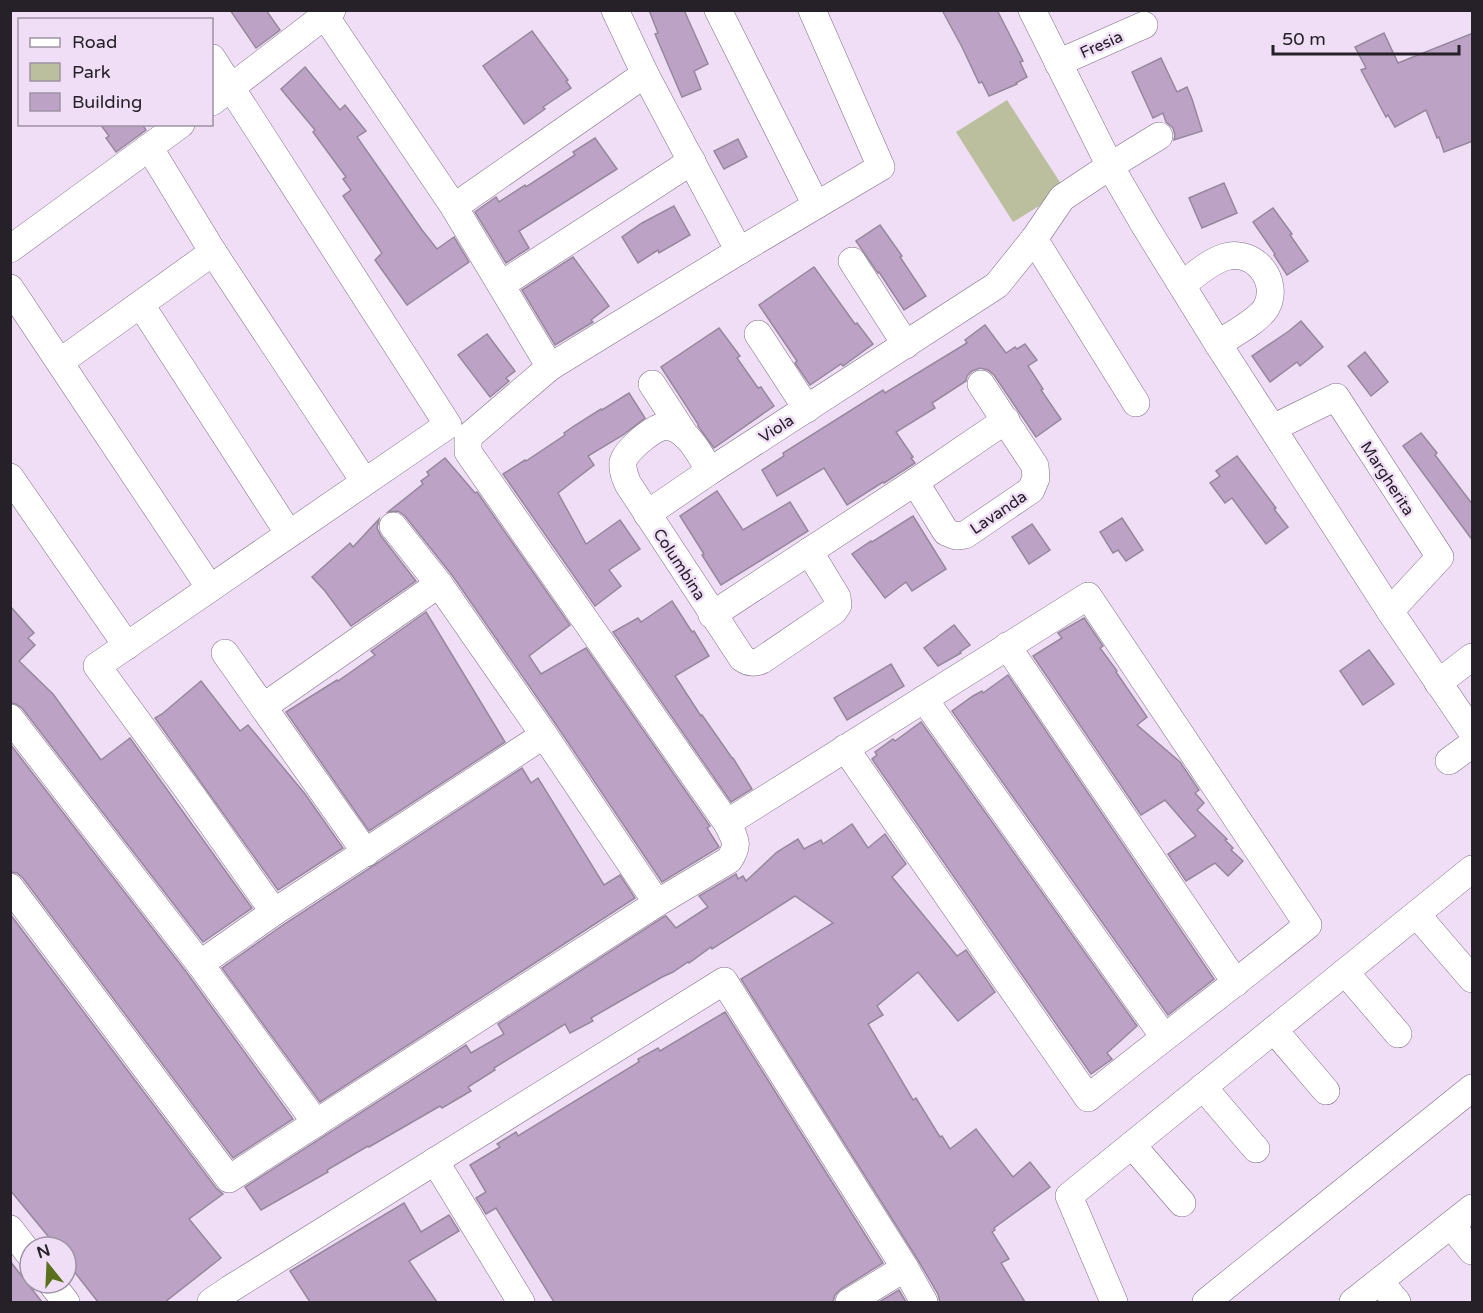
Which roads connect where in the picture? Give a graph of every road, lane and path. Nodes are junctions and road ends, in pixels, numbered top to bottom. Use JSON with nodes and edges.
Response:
{"nodes":[{"id":1,"x":615,"y":10,"type":"edge"},
{"id":2,"x":718,"y":10,"type":"edge"},
{"id":3,"x":812,"y":10,"type":"edge"},
{"id":4,"x":1032,"y":10,"type":"edge"},
{"id":5,"x":326,"y":12,"type":"edge"},
{"id":6,"x":1144,"y":25,"type":"dead end"},
{"id":7,"x":213,"y":62,"type":"edge"},
{"id":8,"x":1058,"y":63,"type":"junction"},
{"id":9,"x":645,"y":74,"type":"junction"},
{"id":10,"x":221,"y":95,"type":"edge"},
{"id":11,"x":178,"y":126,"type":"edge"},
{"id":12,"x":1159,"y":136,"type":"dead end"},
{"id":13,"x":149,"y":147,"type":"junction"},
{"id":14,"x":692,"y":161,"type":"junction"},
{"id":15,"x":1110,"y":166,"type":"junction"},
{"id":16,"x":816,"y":205,"type":"junction"},
{"id":17,"x":454,"y":207,"type":"junction"},
{"id":18,"x":1034,"y":239,"type":"junction"},
{"id":19,"x":10,"y":249,"type":"edge"},
{"id":20,"x":739,"y":251,"type":"junction"},
{"id":21,"x":213,"y":252,"type":"junction"},
{"id":22,"x":852,"y":261,"type":"dead end"},
{"id":23,"x":501,"y":285,"type":"junction"},
{"id":24,"x":1182,"y":285,"type":"junction"},
{"id":25,"x":10,"y":288,"type":"edge"},
{"id":26,"x":141,"y":305,"type":"junction"},
{"id":27,"x":759,"y":334,"type":"dead end"},
{"id":28,"x":1218,"y":344,"type":"junction"},
{"id":29,"x":906,"y":345,"type":"junction"},
{"id":30,"x":60,"y":362,"type":"junction"},
{"id":31,"x":550,"y":367,"type":"junction"},
{"id":32,"x":652,"y":384,"type":"dead end"},
{"id":33,"x":981,"y":384,"type":"dead end"},
{"id":34,"x":1136,"y":403,"type":"dead end"},
{"id":35,"x":807,"y":409,"type":"junction"},
{"id":36,"x":1006,"y":420,"type":"junction"},
{"id":37,"x":1273,"y":429,"type":"junction"},
{"id":38,"x":685,"y":435,"type":"junction"},
{"id":39,"x":710,"y":471,"type":"junction"},
{"id":40,"x":10,"y":477,"type":"edge"},
{"id":41,"x":364,"y":481,"type":"junction"},
{"id":42,"x":915,"y":482,"type":"junction"},
{"id":43,"x":647,"y":514,"type":"junction"},
{"id":44,"x":393,"y":526,"type":"dead end"},
{"id":45,"x":289,"y":534,"type":"junction"},
{"id":46,"x":808,"y":551,"type":"junction"},
{"id":47,"x":439,"y":584,"type":"junction"},
{"id":48,"x":210,"y":588,"type":"junction"},
{"id":49,"x":1390,"y":611,"type":"junction"},
{"id":50,"x":712,"y":615,"type":"junction"},
{"id":51,"x":127,"y":645,"type":"junction"},
{"id":52,"x":1007,"y":646,"type":"junction"},
{"id":53,"x":225,"y":653,"type":"dead end"},
{"id":54,"x":1473,"y":657,"type":"edge"},
{"id":55,"x":1438,"y":683,"type":"junction"},
{"id":56,"x":924,"y":699,"type":"junction"},
{"id":57,"x":262,"y":707,"type":"junction"},
{"id":58,"x":10,"y":718,"type":"edge"},
{"id":59,"x":1473,"y":732,"type":"edge"},
{"id":60,"x":544,"y":735,"type":"junction"},
{"id":61,"x":1473,"y":744,"type":"edge"},
{"id":62,"x":845,"y":748,"type":"junction"},
{"id":63,"x":1449,"y":761,"type":"dead end"},
{"id":64,"x":727,"y":823,"type":"junction"},
{"id":65,"x":366,"y":853,"type":"junction"},
{"id":66,"x":1473,"y":869,"type":"edge"},
{"id":67,"x":10,"y":888,"type":"edge"},
{"id":68,"x":657,"y":903,"type":"junction"},
{"id":69,"x":274,"y":912,"type":"junction"},
{"id":70,"x":1417,"y":915,"type":"junction"},
{"id":71,"x":200,"y":964,"type":"junction"},
{"id":72,"x":1345,"y":972,"type":"junction"},
{"id":73,"x":1473,"y":979,"type":"edge"},
{"id":74,"x":1236,"y":983,"type":"junction"},
{"id":75,"x":1274,"y":1030,"type":"junction"},
{"id":76,"x":1398,"y":1034,"type":"dead end"},
{"id":77,"x":1164,"y":1037,"type":"junction"},
{"id":78,"x":1203,"y":1087,"type":"junction"},
{"id":79,"x":1473,"y":1088,"type":"edge"},
{"id":80,"x":1326,"y":1092,"type":"dead end"},
{"id":81,"x":316,"y":1123,"type":"junction"},
{"id":82,"x":1132,"y":1145,"type":"junction"},
{"id":83,"x":1256,"y":1149,"type":"dead end"},
{"id":84,"x":435,"y":1161,"type":"junction"},
{"id":85,"x":1182,"y":1203,"type":"dead end"},
{"id":86,"x":1473,"y":1208,"type":"edge"},
{"id":87,"x":1451,"y":1225,"type":"junction"},
{"id":88,"x":1473,"y":1251,"type":"edge"},
{"id":89,"x":905,"y":1269,"type":"junction"},
{"id":90,"x":1380,"y":1282,"type":"junction"},
{"id":91,"x":211,"y":1302,"type":"edge"},
{"id":92,"x":521,"y":1302,"type":"edge"},
{"id":93,"x":849,"y":1302,"type":"edge"},
{"id":94,"x":924,"y":1302,"type":"edge"},
{"id":95,"x":1114,"y":1302,"type":"edge"},
{"id":96,"x":1206,"y":1302,"type":"edge"},
{"id":97,"x":1353,"y":1302,"type":"edge"},
{"id":98,"x":1397,"y":1302,"type":"edge"}],
"edges":[{"from":1,"to":9,"type":"street"},
{"from":2,"to":16,"type":"street"},
{"from":3,"to":16,"type":"street"},
{"from":4,"to":8,"type":"street"},
{"from":5,"to":10,"type":"street"},
{"from":5,"to":17,"type":"street"},
{"from":6,"to":8,"type":"street","name":"Fresia"},
{"from":7,"to":10,"type":"street"},
{"from":8,"to":15,"type":"street"},
{"from":9,"to":14,"type":"street"},
{"from":9,"to":17,"type":"street"},
{"from":10,"to":41,"type":"street"},
{"from":11,"to":13,"type":"street"},
{"from":12,"to":15,"type":"street","name":"Viola"},
{"from":13,"to":19,"type":"street"},
{"from":13,"to":21,"type":"street"},
{"from":14,"to":20,"type":"street"},
{"from":14,"to":23,"type":"street"},
{"from":15,"to":18,"type":"street","name":"Viola"},
{"from":15,"to":24,"type":"street"},
{"from":16,"to":20,"type":"street"},
{"from":17,"to":23,"type":"street"},
{"from":18,"to":29,"type":"street","name":"Viola"},
{"from":18,"to":34,"type":"street"},
{"from":20,"to":31,"type":"street"},
{"from":21,"to":26,"type":"street"},
{"from":21,"to":41,"type":"street"},
{"from":22,"to":29,"type":"street"},
{"from":23,"to":31,"type":"street"},
{"from":24,"to":28,"type":"street"},
{"from":24,"to":28,"type":"street"},
{"from":25,"to":30,"type":"street"},
{"from":26,"to":30,"type":"street"},
{"from":26,"to":45,"type":"street"},
{"from":27,"to":35,"type":"street"},
{"from":28,"to":37,"type":"street"},
{"from":29,"to":35,"type":"street","name":"Viola"},
{"from":30,"to":48,"type":"street"},
{"from":31,"to":64,"type":"street"},
{"from":32,"to":38,"type":"street"},
{"from":33,"to":36,"type":"street"},
{"from":35,"to":39,"type":"street","name":"Viola"},
{"from":36,"to":42,"type":"street"},
{"from":36,"to":42,"type":"street","name":"Lavanda"},
{"from":37,"to":49,"type":"street"},
{"from":37,"to":49,"type":"street","name":"Margherita"},
{"from":38,"to":39,"type":"street"},
{"from":38,"to":43,"type":"street","name":"Columbina"},
{"from":39,"to":43,"type":"street","name":"Viola"},
{"from":40,"to":51,"type":"street"},
{"from":41,"to":45,"type":"street"},
{"from":42,"to":46,"type":"street"},
{"from":43,"to":50,"type":"street","name":"Columbina"},
{"from":44,"to":47,"type":"street"},
{"from":45,"to":48,"type":"street"},
{"from":46,"to":50,"type":"street"},
{"from":46,"to":50,"type":"street","name":"Columbina"},
{"from":47,"to":57,"type":"street"},
{"from":47,"to":60,"type":"street"},
{"from":48,"to":51,"type":"street"},
{"from":49,"to":55,"type":"street"},
{"from":51,"to":69,"type":"street"},
{"from":52,"to":56,"type":"street"},
{"from":52,"to":74,"type":"street"},
{"from":52,"to":74,"type":"street"},
{"from":53,"to":57,"type":"street"},
{"from":54,"to":55,"type":"street"},
{"from":55,"to":59,"type":"street"},
{"from":56,"to":62,"type":"street"},
{"from":56,"to":77,"type":"street"},
{"from":57,"to":65,"type":"street"},
{"from":58,"to":71,"type":"street"},
{"from":60,"to":65,"type":"street"},
{"from":60,"to":68,"type":"street"},
{"from":61,"to":63,"type":"street"},
{"from":62,"to":64,"type":"street"},
{"from":62,"to":77,"type":"street"},
{"from":64,"to":68,"type":"street"},
{"from":65,"to":69,"type":"street"},
{"from":66,"to":70,"type":"street"},
{"from":67,"to":81,"type":"street"},
{"from":68,"to":81,"type":"street"},
{"from":69,"to":71,"type":"street"},
{"from":70,"to":72,"type":"street"},
{"from":70,"to":73,"type":"street"},
{"from":71,"to":81,"type":"street"},
{"from":72,"to":75,"type":"street"},
{"from":72,"to":76,"type":"street"},
{"from":74,"to":77,"type":"street"},
{"from":75,"to":78,"type":"street"},
{"from":75,"to":80,"type":"street"},
{"from":78,"to":82,"type":"street"},
{"from":78,"to":83,"type":"street"},
{"from":79,"to":96,"type":"street"},
{"from":82,"to":85,"type":"street"},
{"from":82,"to":95,"type":"street"},
{"from":84,"to":89,"type":"street"},
{"from":84,"to":91,"type":"street"},
{"from":84,"to":92,"type":"street"},
{"from":86,"to":87,"type":"street"},
{"from":87,"to":88,"type":"street"},
{"from":87,"to":90,"type":"street"},
{"from":89,"to":93,"type":"street"},
{"from":89,"to":94,"type":"street"},
{"from":90,"to":97,"type":"street"},
{"from":90,"to":98,"type":"street"}]}
